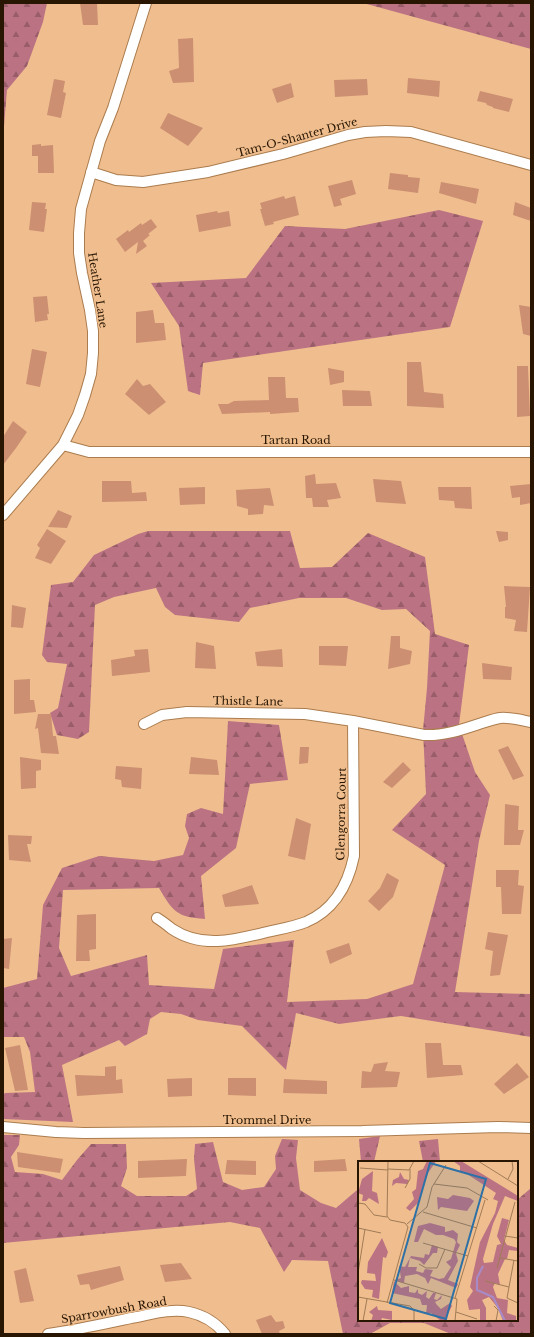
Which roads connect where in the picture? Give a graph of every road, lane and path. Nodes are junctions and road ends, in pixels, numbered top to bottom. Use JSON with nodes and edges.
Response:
{"nodes":[{"id":1,"x":146,"y":3,"type":"edge"},
{"id":2,"x":531,"y":165,"type":"edge"},
{"id":3,"x":91,"y":172,"type":"junction"},
{"id":4,"x":63,"y":445,"type":"junction"},
{"id":5,"x":531,"y":452,"type":"edge"},
{"id":6,"x":3,"y":515,"type":"edge"},
{"id":7,"x":353,"y":721,"type":"junction"},
{"id":8,"x":531,"y":722,"type":"edge"},
{"id":9,"x":144,"y":724,"type":"dead end"},
{"id":10,"x":157,"y":918,"type":"dead end"},
{"id":11,"x":3,"y":1127,"type":"edge"},
{"id":12,"x":531,"y":1128,"type":"edge"},
{"id":13,"x":48,"y":1334,"type":"edge"},
{"id":14,"x":225,"y":1334,"type":"edge"}],
"edges":[{"from":1,"to":3,"type":"street","name":"Heather Lane"},
{"from":2,"to":3,"type":"street","name":"Tam-O-Shanter Drive"},
{"from":3,"to":4,"type":"street","name":"Heather Lane"},
{"from":4,"to":5,"type":"street","name":"Tartan Road"},
{"from":4,"to":6,"type":"street","name":"Heather Lane"},
{"from":7,"to":8,"type":"street"},
{"from":7,"to":9,"type":"street","name":"Thistle Lane"},
{"from":7,"to":10,"type":"street","name":"Glengorra Court"},
{"from":11,"to":12,"type":"street","name":"Trommel Drive"},
{"from":13,"to":14,"type":"street","name":"Sparrowbush Road"}]}
